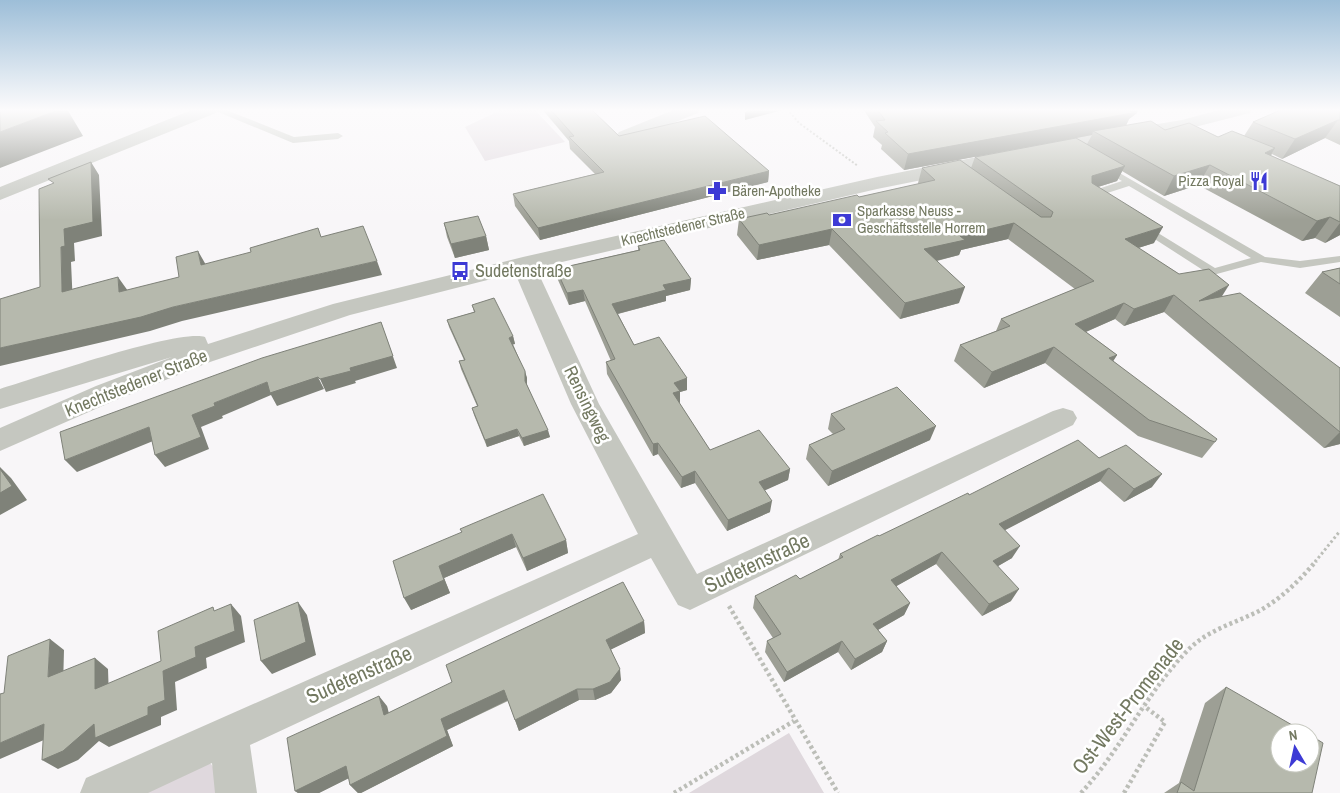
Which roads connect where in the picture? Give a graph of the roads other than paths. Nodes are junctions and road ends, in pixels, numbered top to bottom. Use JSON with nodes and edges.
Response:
{"nodes":[{"id":1,"x":119,"y":146,"type":"edge"},
{"id":2,"x":1106,"y":146,"type":"edge"},
{"id":3,"x":1080,"y":153,"type":"junction"},
{"id":4,"x":1130,"y":182,"type":"junction"},
{"id":5,"x":0,"y":194,"type":"edge"},
{"id":6,"x":1106,"y":205,"type":"edge"},
{"id":7,"x":1131,"y":220,"type":"edge"},
{"id":8,"x":1261,"y":259,"type":"junction"},
{"id":9,"x":1340,"y":259,"type":"edge"},
{"id":10,"x":523,"y":264,"type":"junction"},
{"id":11,"x":273,"y":331,"type":"junction"},
{"id":12,"x":0,"y":399,"type":"edge"},
{"id":13,"x":1063,"y":418,"type":"dead end"},
{"id":14,"x":0,"y":440,"type":"edge"},
{"id":15,"x":658,"y":540,"type":"junction"},
{"id":16,"x":229,"y":734,"type":"junction"},
{"id":17,"x":101,"y":793,"type":"edge"},
{"id":18,"x":236,"y":793,"type":"edge"}],
"edges":[{"from":1,"to":5,"type":"street"},
{"from":2,"to":3,"type":"street","name":"Knechtstedener Straße"},
{"from":3,"to":4,"type":"lane"},
{"from":3,"to":10,"type":"street","name":"Knechtstedener Straße"},
{"from":4,"to":6,"type":"lane"},
{"from":4,"to":8,"type":"lane"},
{"from":7,"to":8,"type":"lane"},
{"from":8,"to":9,"type":"lane"},
{"from":10,"to":11,"type":"street","name":"Knechtstedener Straße"},
{"from":10,"to":15,"type":"street","name":"Rensingweg"},
{"from":11,"to":12,"type":"street","name":"Knechtstedener Straße"},
{"from":11,"to":14,"type":"street","name":"Knechtstedener Straße"},
{"from":13,"to":15,"type":"street","name":"Sudetenstraße"},
{"from":15,"to":16,"type":"street","name":"Sudetenstraße"},
{"from":16,"to":17,"type":"street","name":"Sudetenstraße"},
{"from":16,"to":18,"type":"street"}]}
